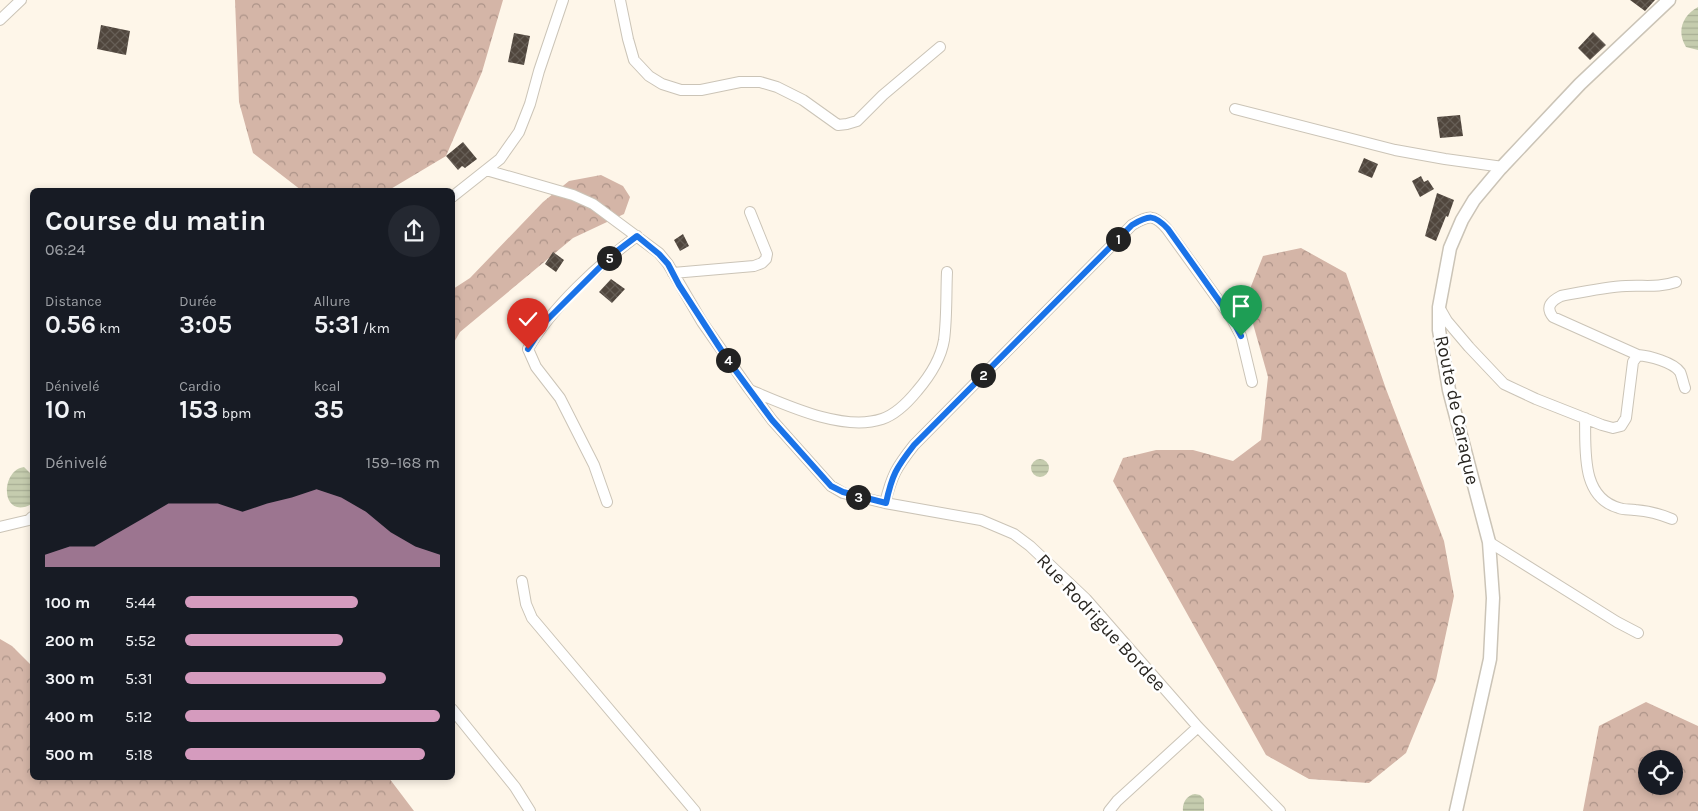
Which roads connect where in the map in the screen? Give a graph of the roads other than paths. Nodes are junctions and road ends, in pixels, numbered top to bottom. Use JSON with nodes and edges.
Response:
{"nodes":[{"id":1,"x":20,"y":0,"type":"edge"},
{"id":2,"x":563,"y":0,"type":"edge"},
{"id":3,"x":620,"y":0,"type":"edge"},
{"id":4,"x":1668,"y":0,"type":"edge"},
{"id":5,"x":0,"y":20,"type":"edge"},
{"id":6,"x":940,"y":47,"type":"dead end"},
{"id":7,"x":1235,"y":109,"type":"dead end"},
{"id":8,"x":1503,"y":167,"type":"junction"},
{"id":9,"x":486,"y":170,"type":"junction"},
{"id":10,"x":455,"y":195,"type":"edge"},
{"id":11,"x":750,"y":212,"type":"dead end"},
{"id":12,"x":637,"y":236,"type":"junction"},
{"id":13,"x":947,"y":272,"type":"dead end"},
{"id":14,"x":673,"y":273,"type":"junction"},
{"id":15,"x":1676,"y":282,"type":"dead end"},
{"id":16,"x":1439,"y":308,"type":"junction"},
{"id":17,"x":1638,"y":356,"type":"junction"},
{"id":18,"x":1252,"y":382,"type":"dead end"},
{"id":19,"x":1685,"y":388,"type":"dead end"},
{"id":20,"x":749,"y":389,"type":"junction"},
{"id":21,"x":1585,"y":418,"type":"junction"},
{"id":22,"x":607,"y":502,"type":"dead end"},
{"id":23,"x":886,"y":503,"type":"junction"},
{"id":24,"x":30,"y":519,"type":"edge"},
{"id":25,"x":1672,"y":519,"type":"dead end"},
{"id":26,"x":0,"y":527,"type":"edge"},
{"id":27,"x":1489,"y":542,"type":"junction"},
{"id":28,"x":522,"y":581,"type":"dead end"},
{"id":29,"x":1638,"y":633,"type":"dead end"},
{"id":30,"x":455,"y":713,"type":"edge"},
{"id":31,"x":1198,"y":727,"type":"junction"},
{"id":32,"x":530,"y":811,"type":"edge"},
{"id":33,"x":695,"y":811,"type":"edge"},
{"id":34,"x":1109,"y":811,"type":"edge"},
{"id":35,"x":1280,"y":811,"type":"edge"},
{"id":36,"x":1456,"y":811,"type":"edge"}],
"edges":[{"from":1,"to":5,"type":"street"},
{"from":2,"to":9,"type":"street"},
{"from":3,"to":6,"type":"street"},
{"from":4,"to":8,"type":"street","name":"Route de Caraque"},
{"from":7,"to":8,"type":"street"},
{"from":8,"to":16,"type":"street","name":"Route de Caraque"},
{"from":9,"to":10,"type":"street"},
{"from":9,"to":12,"type":"street","name":"Rue Rodrigue Bordee"},
{"from":11,"to":14,"type":"street"},
{"from":12,"to":14,"type":"street","name":"Rue Rodrigue Bordee"},
{"from":12,"to":22,"type":"street"},
{"from":13,"to":20,"type":"street"},
{"from":14,"to":20,"type":"street","name":"Rue Rodrigue Bordee"},
{"from":15,"to":17,"type":"street"},
{"from":16,"to":21,"type":"street"},
{"from":16,"to":27,"type":"street","name":"Route de Caraque"},
{"from":17,"to":19,"type":"street"},
{"from":17,"to":21,"type":"street"},
{"from":18,"to":23,"type":"street"},
{"from":20,"to":23,"type":"street","name":"Rue Rodrigue Bordee"},
{"from":21,"to":25,"type":"street"},
{"from":23,"to":31,"type":"street","name":"Rue Rodrigue Bordee"},
{"from":24,"to":26,"type":"street"},
{"from":27,"to":29,"type":"street"},
{"from":27,"to":36,"type":"street","name":"Route de Caraque"},
{"from":28,"to":33,"type":"street"},
{"from":30,"to":32,"type":"street"},
{"from":31,"to":34,"type":"street"},
{"from":31,"to":35,"type":"street","name":"Rue Rodrigue Bordee"}]}
